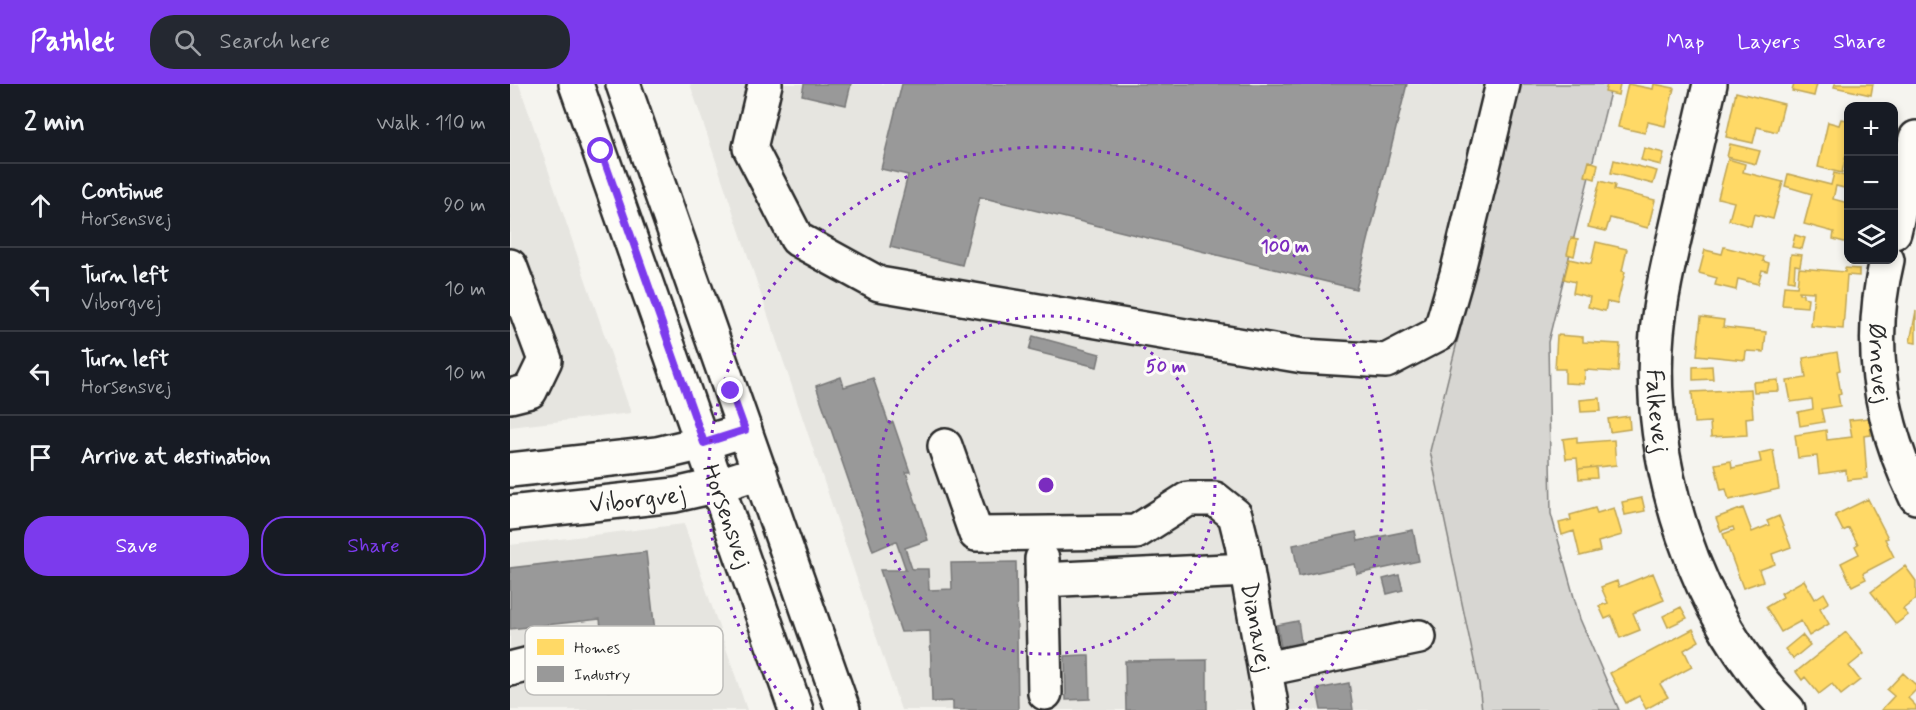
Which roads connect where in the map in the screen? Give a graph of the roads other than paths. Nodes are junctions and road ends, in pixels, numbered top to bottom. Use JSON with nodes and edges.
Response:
{"nodes":[{"id":1,"x":576,"y":84,"type":"edge"},
{"id":2,"x":624,"y":84,"type":"edge"},
{"id":3,"x":765,"y":84,"type":"edge"},
{"id":4,"x":1503,"y":84,"type":"edge"},
{"id":5,"x":1710,"y":84,"type":"edge"},
{"id":6,"x":1916,"y":138,"type":"edge"},
{"id":7,"x":1898,"y":212,"type":"edge"},
{"id":8,"x":1886,"y":264,"type":"edge"},
{"id":9,"x":510,"y":266,"type":"edge"},
{"id":10,"x":510,"y":396,"type":"edge"},
{"id":11,"x":745,"y":430,"type":"junction"},
{"id":12,"x":704,"y":443,"type":"junction"},
{"id":13,"x":945,"y":446,"type":"dead end"},
{"id":14,"x":510,"y":470,"type":"edge"},
{"id":15,"x":740,"y":478,"type":"junction"},
{"id":16,"x":1916,"y":497,"type":"edge"},
{"id":17,"x":510,"y":513,"type":"edge"},
{"id":18,"x":1041,"y":534,"type":"junction"},
{"id":19,"x":1245,"y":556,"type":"junction"},
{"id":20,"x":1042,"y":580,"type":"junction"},
{"id":21,"x":1419,"y":637,"type":"dead end"},
{"id":22,"x":525,"y":665,"type":"edge"},
{"id":23,"x":510,"y":669,"type":"edge"},
{"id":24,"x":1265,"y":669,"type":"junction"},
{"id":25,"x":1045,"y":693,"type":"dead end"},
{"id":26,"x":796,"y":710,"type":"edge"},
{"id":27,"x":823,"y":710,"type":"edge"},
{"id":28,"x":843,"y":710,"type":"edge"},
{"id":29,"x":1272,"y":710,"type":"edge"},
{"id":30,"x":1788,"y":710,"type":"edge"}],
"edges":[{"from":1,"to":12,"type":"street","name":"Horsensvej"},
{"from":2,"to":11,"type":"street","name":"Horsensvej"},
{"from":3,"to":4,"type":"street"},
{"from":5,"to":30,"type":"street","name":"Falkevej"},
{"from":6,"to":7,"type":"street"},
{"from":8,"to":16,"type":"street","name":"Ørnevej"},
{"from":9,"to":10,"type":"street"},
{"from":11,"to":12,"type":"street","name":"Viborgvej"},
{"from":11,"to":15,"type":"street","name":"Horsensvej"},
{"from":12,"to":14,"type":"street","name":"Viborgvej"},
{"from":12,"to":15,"type":"street","name":"Horsensvej"},
{"from":13,"to":18,"type":"street","name":"Dianavej"},
{"from":15,"to":17,"type":"street","name":"Viborgvej"},
{"from":15,"to":26,"type":"street","name":"Horsensvej"},
{"from":15,"to":27,"type":"street"},
{"from":15,"to":28,"type":"street","name":"Horsensvej"},
{"from":18,"to":19,"type":"street","name":"Dianavej"},
{"from":18,"to":20,"type":"street"},
{"from":19,"to":20,"type":"street"},
{"from":19,"to":24,"type":"street","name":"Dianavej"},
{"from":20,"to":25,"type":"street"},
{"from":21,"to":24,"type":"street"},
{"from":22,"to":23,"type":"street"},
{"from":24,"to":29,"type":"street","name":"Dianavej"}]}
